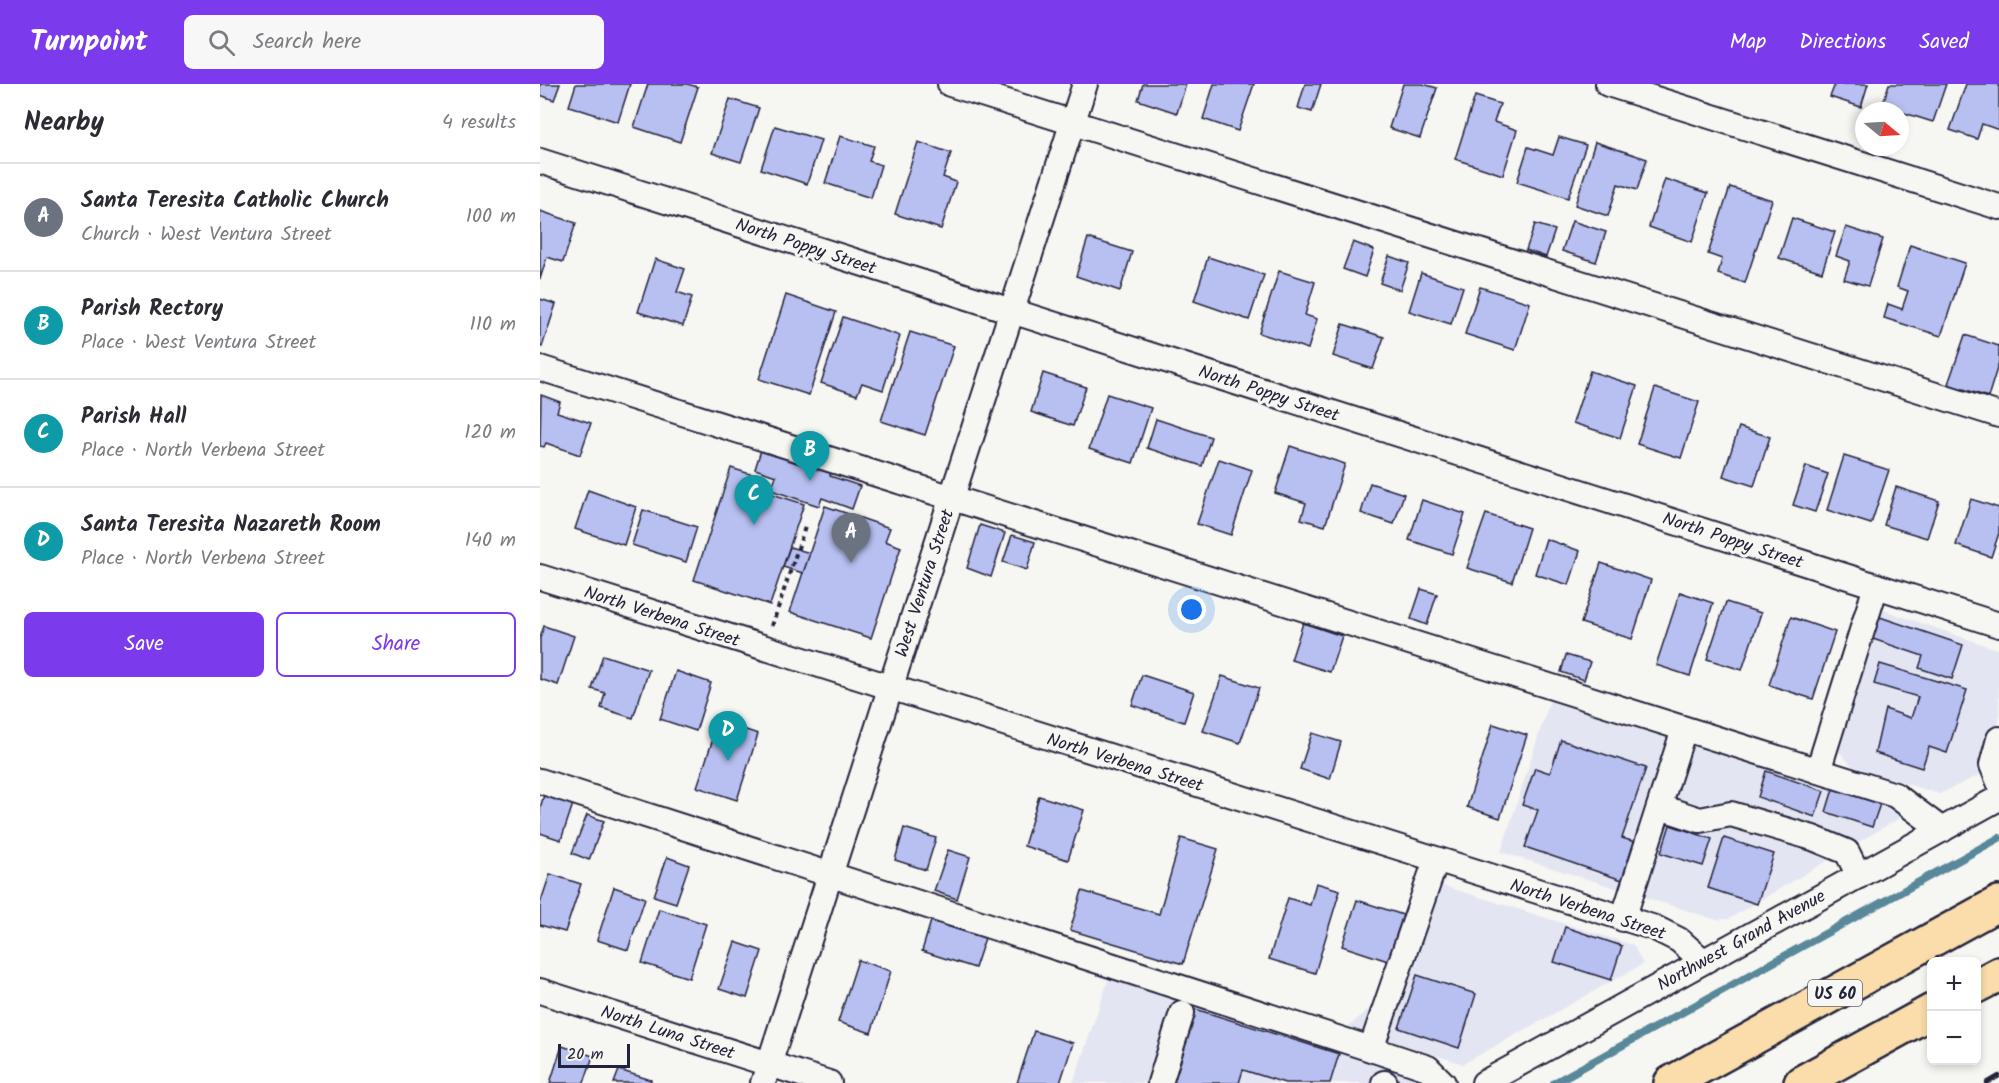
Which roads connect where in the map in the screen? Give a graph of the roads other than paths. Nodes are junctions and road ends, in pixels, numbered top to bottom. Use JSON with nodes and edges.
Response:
{"nodes":[{"id":1,"x":950,"y":84,"type":"edge"},
{"id":2,"x":1085,"y":84,"type":"edge"},
{"id":3,"x":1608,"y":84,"type":"edge"},
{"id":4,"x":1073,"y":123,"type":"junction"},
{"id":5,"x":540,"y":161,"type":"edge"},
{"id":6,"x":1999,"y":207,"type":"edge"},
{"id":7,"x":1012,"y":311,"type":"junction"},
{"id":8,"x":540,"y":368,"type":"edge"},
{"id":9,"x":1999,"y":415,"type":"edge"},
{"id":10,"x":951,"y":499,"type":"junction"},
{"id":11,"x":540,"y":577,"type":"edge"},
{"id":12,"x":1876,"y":586,"type":"junction"},
{"id":13,"x":1999,"y":625,"type":"edge"},
{"id":14,"x":890,"y":688,"type":"junction"},
{"id":15,"x":1684,"y":729,"type":"junction"},
{"id":16,"x":1999,"y":740,"type":"edge"},
{"id":17,"x":1818,"y":771,"type":"junction"},
{"id":18,"x":540,"y":781,"type":"edge"},
{"id":19,"x":1999,"y":782,"type":"edge"},
{"id":20,"x":1999,"y":798,"type":"edge"},
{"id":21,"x":1660,"y":807,"type":"junction"},
{"id":22,"x":1942,"y":830,"type":"junction"},
{"id":23,"x":1436,"y":860,"type":"junction"},
{"id":24,"x":830,"y":873,"type":"junction"},
{"id":25,"x":1858,"y":876,"type":"junction"},
{"id":26,"x":1999,"y":903,"type":"edge"},
{"id":27,"x":1623,"y":919,"type":"junction"},
{"id":28,"x":1703,"y":961,"type":"junction"},
{"id":29,"x":1999,"y":974,"type":"edge"},
{"id":30,"x":1981,"y":984,"type":"edge"},
{"id":31,"x":540,"y":991,"type":"edge"},
{"id":32,"x":1182,"y":1013,"type":"dead end"},
{"id":33,"x":1927,"y":1014,"type":"edge"},
{"id":34,"x":1371,"y":1049,"type":"junction"},
{"id":35,"x":767,"y":1074,"type":"edge"},
{"id":36,"x":830,"y":1083,"type":"edge"},
{"id":37,"x":1160,"y":1083,"type":"edge"},
{"id":38,"x":1443,"y":1083,"type":"edge"},
{"id":39,"x":1484,"y":1083,"type":"edge"},
{"id":40,"x":1671,"y":1083,"type":"edge"},
{"id":41,"x":1802,"y":1083,"type":"edge"}],
"edges":[{"from":1,"to":4,"type":"street"},
{"from":2,"to":4,"type":"street","name":"West Ventura Street"},
{"from":3,"to":6,"type":"street"},
{"from":4,"to":7,"type":"street","name":"West Ventura Street"},
{"from":4,"to":9,"type":"street"},
{"from":5,"to":7,"type":"street","name":"North Poppy Street"},
{"from":7,"to":10,"type":"street","name":"West Ventura Street"},
{"from":7,"to":12,"type":"street","name":"North Poppy Street"},
{"from":8,"to":10,"type":"street"},
{"from":10,"to":14,"type":"street","name":"West Ventura Street"},
{"from":10,"to":15,"type":"street"},
{"from":11,"to":14,"type":"street","name":"North Verbena Street"},
{"from":12,"to":13,"type":"street","name":"North Poppy Street"},
{"from":12,"to":17,"type":"street"},
{"from":14,"to":23,"type":"street","name":"North Verbena Street"},
{"from":14,"to":24,"type":"street","name":"West Ventura Street"},
{"from":15,"to":17,"type":"street"},
{"from":15,"to":21,"type":"street"},
{"from":16,"to":19,"type":"street"},
{"from":17,"to":22,"type":"street"},
{"from":18,"to":24,"type":"street"},
{"from":20,"to":22,"type":"street","name":"Northwest Grand Avenue"},
{"from":21,"to":25,"type":"street"},
{"from":21,"to":27,"type":"street"},
{"from":22,"to":25,"type":"street","name":"Northwest Grand Avenue"},
{"from":23,"to":27,"type":"street","name":"North Verbena Street"},
{"from":23,"to":34,"type":"street"},
{"from":24,"to":34,"type":"street"},
{"from":24,"to":35,"type":"street","name":"West Ventura Street"},
{"from":25,"to":28,"type":"street","name":"Northwest Grand Avenue"},
{"from":26,"to":40,"type":"highway","number":"US 60"},
{"from":27,"to":28,"type":"street","name":"North Verbena Street"},
{"from":28,"to":39,"type":"street","name":"Northwest Grand Avenue"},
{"from":29,"to":30,"type":"highway"},
{"from":31,"to":35,"type":"street","name":"North Luna Street"},
{"from":32,"to":37,"type":"street"},
{"from":33,"to":41,"type":"highway"},
{"from":34,"to":38,"type":"street"},
{"from":35,"to":36,"type":"street","name":"North Luna Street"}]}
